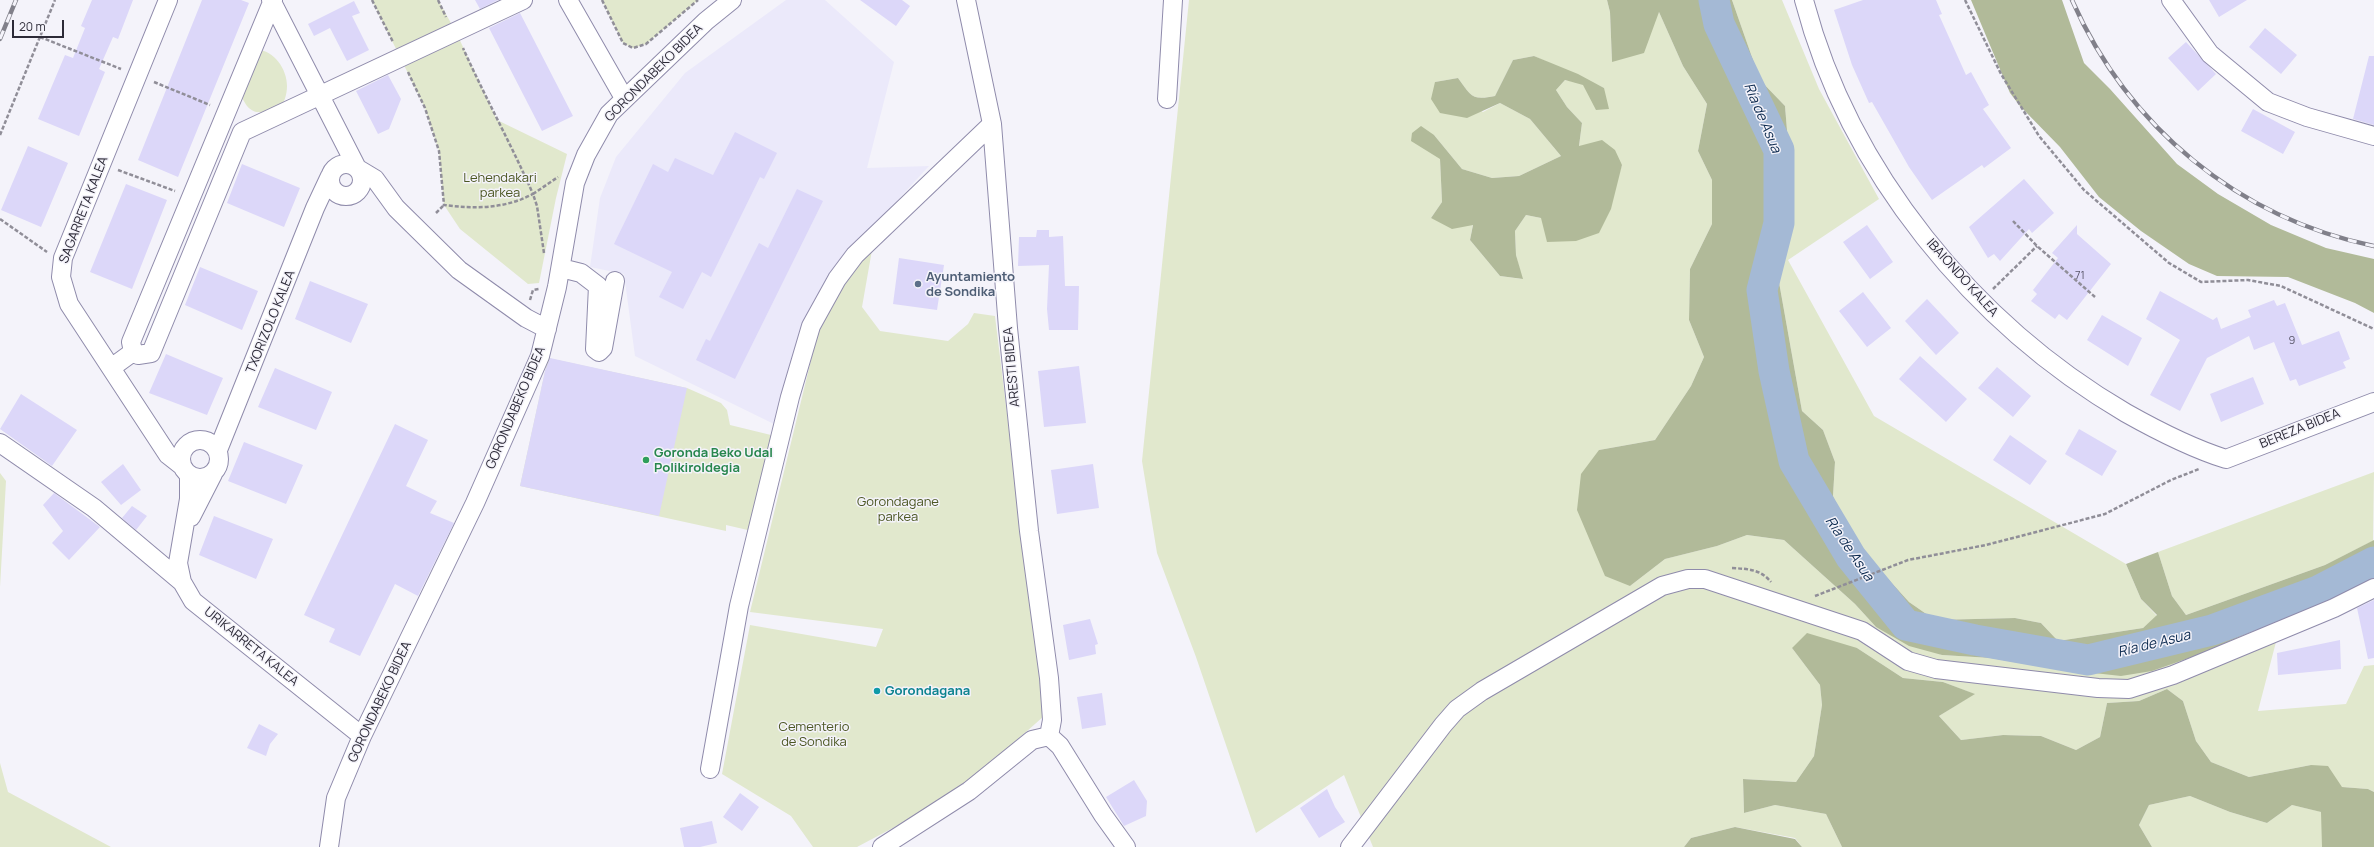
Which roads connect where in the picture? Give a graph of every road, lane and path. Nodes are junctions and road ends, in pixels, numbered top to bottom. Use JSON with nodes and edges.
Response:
{"nodes":[{"id":1,"x":56,"y":0,"type":"edge"},
{"id":2,"x":168,"y":0,"type":"edge"},
{"id":3,"x":372,"y":0,"type":"edge"},
{"id":4,"x":438,"y":0,"type":"edge"},
{"id":5,"x":523,"y":0,"type":"edge"},
{"id":6,"x":568,"y":0,"type":"edge"},
{"id":7,"x":602,"y":0,"type":"edge"},
{"id":8,"x":698,"y":0,"type":"edge"},
{"id":9,"x":732,"y":0,"type":"edge"},
{"id":10,"x":966,"y":0,"type":"edge"},
{"id":11,"x":1173,"y":0,"type":"edge"},
{"id":12,"x":1804,"y":0,"type":"edge"},
{"id":13,"x":1965,"y":0,"type":"edge"},
{"id":14,"x":2171,"y":0,"type":"edge"},
{"id":15,"x":272,"y":1,"type":"edge"},
{"id":16,"x":456,"y":32,"type":"junction"},
{"id":17,"x":401,"y":58,"type":"junction"},
{"id":18,"x":320,"y":97,"type":"junction"},
{"id":19,"x":624,"y":98,"type":"junction"},
{"id":20,"x":1167,"y":99,"type":"dead end"},
{"id":21,"x":226,"y":112,"type":"junction"},
{"id":22,"x":257,"y":124,"type":"junction"},
{"id":23,"x":992,"y":124,"type":"junction"},
{"id":24,"x":0,"y":135,"type":"edge"},
{"id":25,"x":2374,"y":136,"type":"edge"},
{"id":26,"x":115,"y":168,"type":"dead end"},
{"id":27,"x":358,"y":168,"type":"junction"},
{"id":28,"x":561,"y":173,"type":"dead end"},
{"id":29,"x":330,"y":176,"type":"junction"},
{"id":30,"x":349,"y":194,"type":"junction"},
{"id":31,"x":533,"y":194,"type":"junction"},
{"id":32,"x":190,"y":197,"type":"junction"},
{"id":33,"x":444,"y":205,"type":"junction"},
{"id":34,"x":396,"y":208,"type":"junction"},
{"id":35,"x":436,"y":213,"type":"dead end"},
{"id":36,"x":0,"y":219,"type":"edge"},
{"id":37,"x":2013,"y":221,"type":"dead end"},
{"id":38,"x":311,"y":222,"type":"junction"},
{"id":39,"x":2037,"y":246,"type":"junction"},
{"id":40,"x":63,"y":258,"type":"junction"},
{"id":41,"x":545,"y":258,"type":"dead end"},
{"id":42,"x":561,"y":268,"type":"junction"},
{"id":43,"x":615,"y":281,"type":"dead end"},
{"id":44,"x":544,"y":287,"type":"dead end"},
{"id":45,"x":1989,"y":294,"type":"dead end"},
{"id":46,"x":2095,"y":297,"type":"dead end"},
{"id":47,"x":526,"y":318,"type":"junction"},
{"id":48,"x":547,"y":329,"type":"junction"},
{"id":49,"x":2374,"y":329,"type":"edge"},
{"id":50,"x":133,"y":352,"type":"junction"},
{"id":51,"x":111,"y":368,"type":"junction"},
{"id":52,"x":2374,"y":402,"type":"edge"},
{"id":53,"x":0,"y":443,"type":"edge"},
{"id":54,"x":213,"y":446,"type":"junction"},
{"id":55,"x":2226,"y":459,"type":"junction"},
{"id":56,"x":185,"y":470,"type":"junction"},
{"id":57,"x":213,"y":474,"type":"junction"},
{"id":58,"x":182,"y":536,"type":"junction"},
{"id":59,"x":182,"y":582,"type":"junction"},
{"id":60,"x":2374,"y":588,"type":"edge"},
{"id":61,"x":1813,"y":597,"type":"dead end"},
{"id":62,"x":362,"y":736,"type":"junction"},
{"id":63,"x":1049,"y":736,"type":"junction"},
{"id":64,"x":710,"y":769,"type":"dead end"},
{"id":65,"x":330,"y":847,"type":"edge"},
{"id":66,"x":882,"y":847,"type":"edge"},
{"id":67,"x":1126,"y":847,"type":"edge"},
{"id":68,"x":1350,"y":847,"type":"edge"}],
"edges":[{"from":1,"to":24,"type":"path"},
{"from":2,"to":40,"type":"street","name":"SAGARRETA KALEA"},
{"from":3,"to":17,"type":"path"},
{"from":4,"to":16,"type":"path"},
{"from":5,"to":16,"type":"street"},
{"from":6,"to":19,"type":"street"},
{"from":7,"to":8,"type":"path"},
{"from":9,"to":19,"type":"street","name":"GORONDABEKO BIDEA"},
{"from":10,"to":23,"type":"street","name":"ARESTI BIDEA"},
{"from":11,"to":20,"type":"street"},
{"from":12,"to":55,"type":"street","name":"IBAIONDO KALEA"},
{"from":13,"to":49,"type":"path"},
{"from":14,"to":25,"type":"street"},
{"from":15,"to":18,"type":"street"},
{"from":15,"to":21,"type":"street"},
{"from":16,"to":17,"type":"street"},
{"from":16,"to":31,"type":"path"},
{"from":17,"to":18,"type":"street"},
{"from":17,"to":33,"type":"path"},
{"from":18,"to":22,"type":"street"},
{"from":18,"to":27,"type":"street"},
{"from":19,"to":42,"type":"street","name":"GORONDABEKO BIDEA"},
{"from":21,"to":22,"type":"street"},
{"from":21,"to":32,"type":"street"},
{"from":22,"to":50,"type":"street"},
{"from":23,"to":63,"type":"street","name":"ARESTI BIDEA"},
{"from":23,"to":64,"type":"street"},
{"from":26,"to":32,"type":"path"},
{"from":27,"to":29,"type":"street"},
{"from":27,"to":30,"type":"street"},
{"from":27,"to":34,"type":"street"},
{"from":28,"to":31,"type":"path"},
{"from":29,"to":30,"type":"street"},
{"from":29,"to":38,"type":"street","name":"TXORIZOLO KALEA"},
{"from":30,"to":34,"type":"street"},
{"from":30,"to":38,"type":"street","name":"TXORIZOLO KALEA"},
{"from":31,"to":33,"type":"path"},
{"from":31,"to":41,"type":"path"},
{"from":32,"to":50,"type":"street"},
{"from":33,"to":35,"type":"path"},
{"from":34,"to":47,"type":"street"},
{"from":36,"to":40,"type":"path"},
{"from":37,"to":39,"type":"path"},
{"from":38,"to":54,"type":"street","name":"TXORIZOLO KALEA"},
{"from":39,"to":45,"type":"path"},
{"from":39,"to":46,"type":"path"},
{"from":40,"to":51,"type":"street","name":"SAGARRETA KALEA"},
{"from":42,"to":43,"type":"street"},
{"from":42,"to":48,"type":"street","name":"GORONDABEKO BIDEA"},
{"from":44,"to":47,"type":"path"},
{"from":47,"to":48,"type":"street"},
{"from":48,"to":62,"type":"street","name":"GORONDABEKO BIDEA"},
{"from":50,"to":51,"type":"street"},
{"from":51,"to":56,"type":"street","name":"SAGARRETA KALEA"},
{"from":52,"to":55,"type":"street","name":"BEREZA BIDEA"},
{"from":53,"to":59,"type":"street"},
{"from":54,"to":56,"type":"street"},
{"from":54,"to":57,"type":"street"},
{"from":55,"to":61,"type":"path"},
{"from":56,"to":57,"type":"street"},
{"from":56,"to":58,"type":"street","name":"URIKARRETA KALEA"},
{"from":57,"to":58,"type":"street","name":"URIKARRETA KALEA"},
{"from":58,"to":59,"type":"street","name":"URIKARRETA KALEA"},
{"from":59,"to":62,"type":"street","name":"URIKARRETA KALEA"},
{"from":60,"to":68,"type":"street"},
{"from":62,"to":65,"type":"street","name":"GORONDABEKO BIDEA"},
{"from":63,"to":66,"type":"street"},
{"from":63,"to":67,"type":"street"}]}
